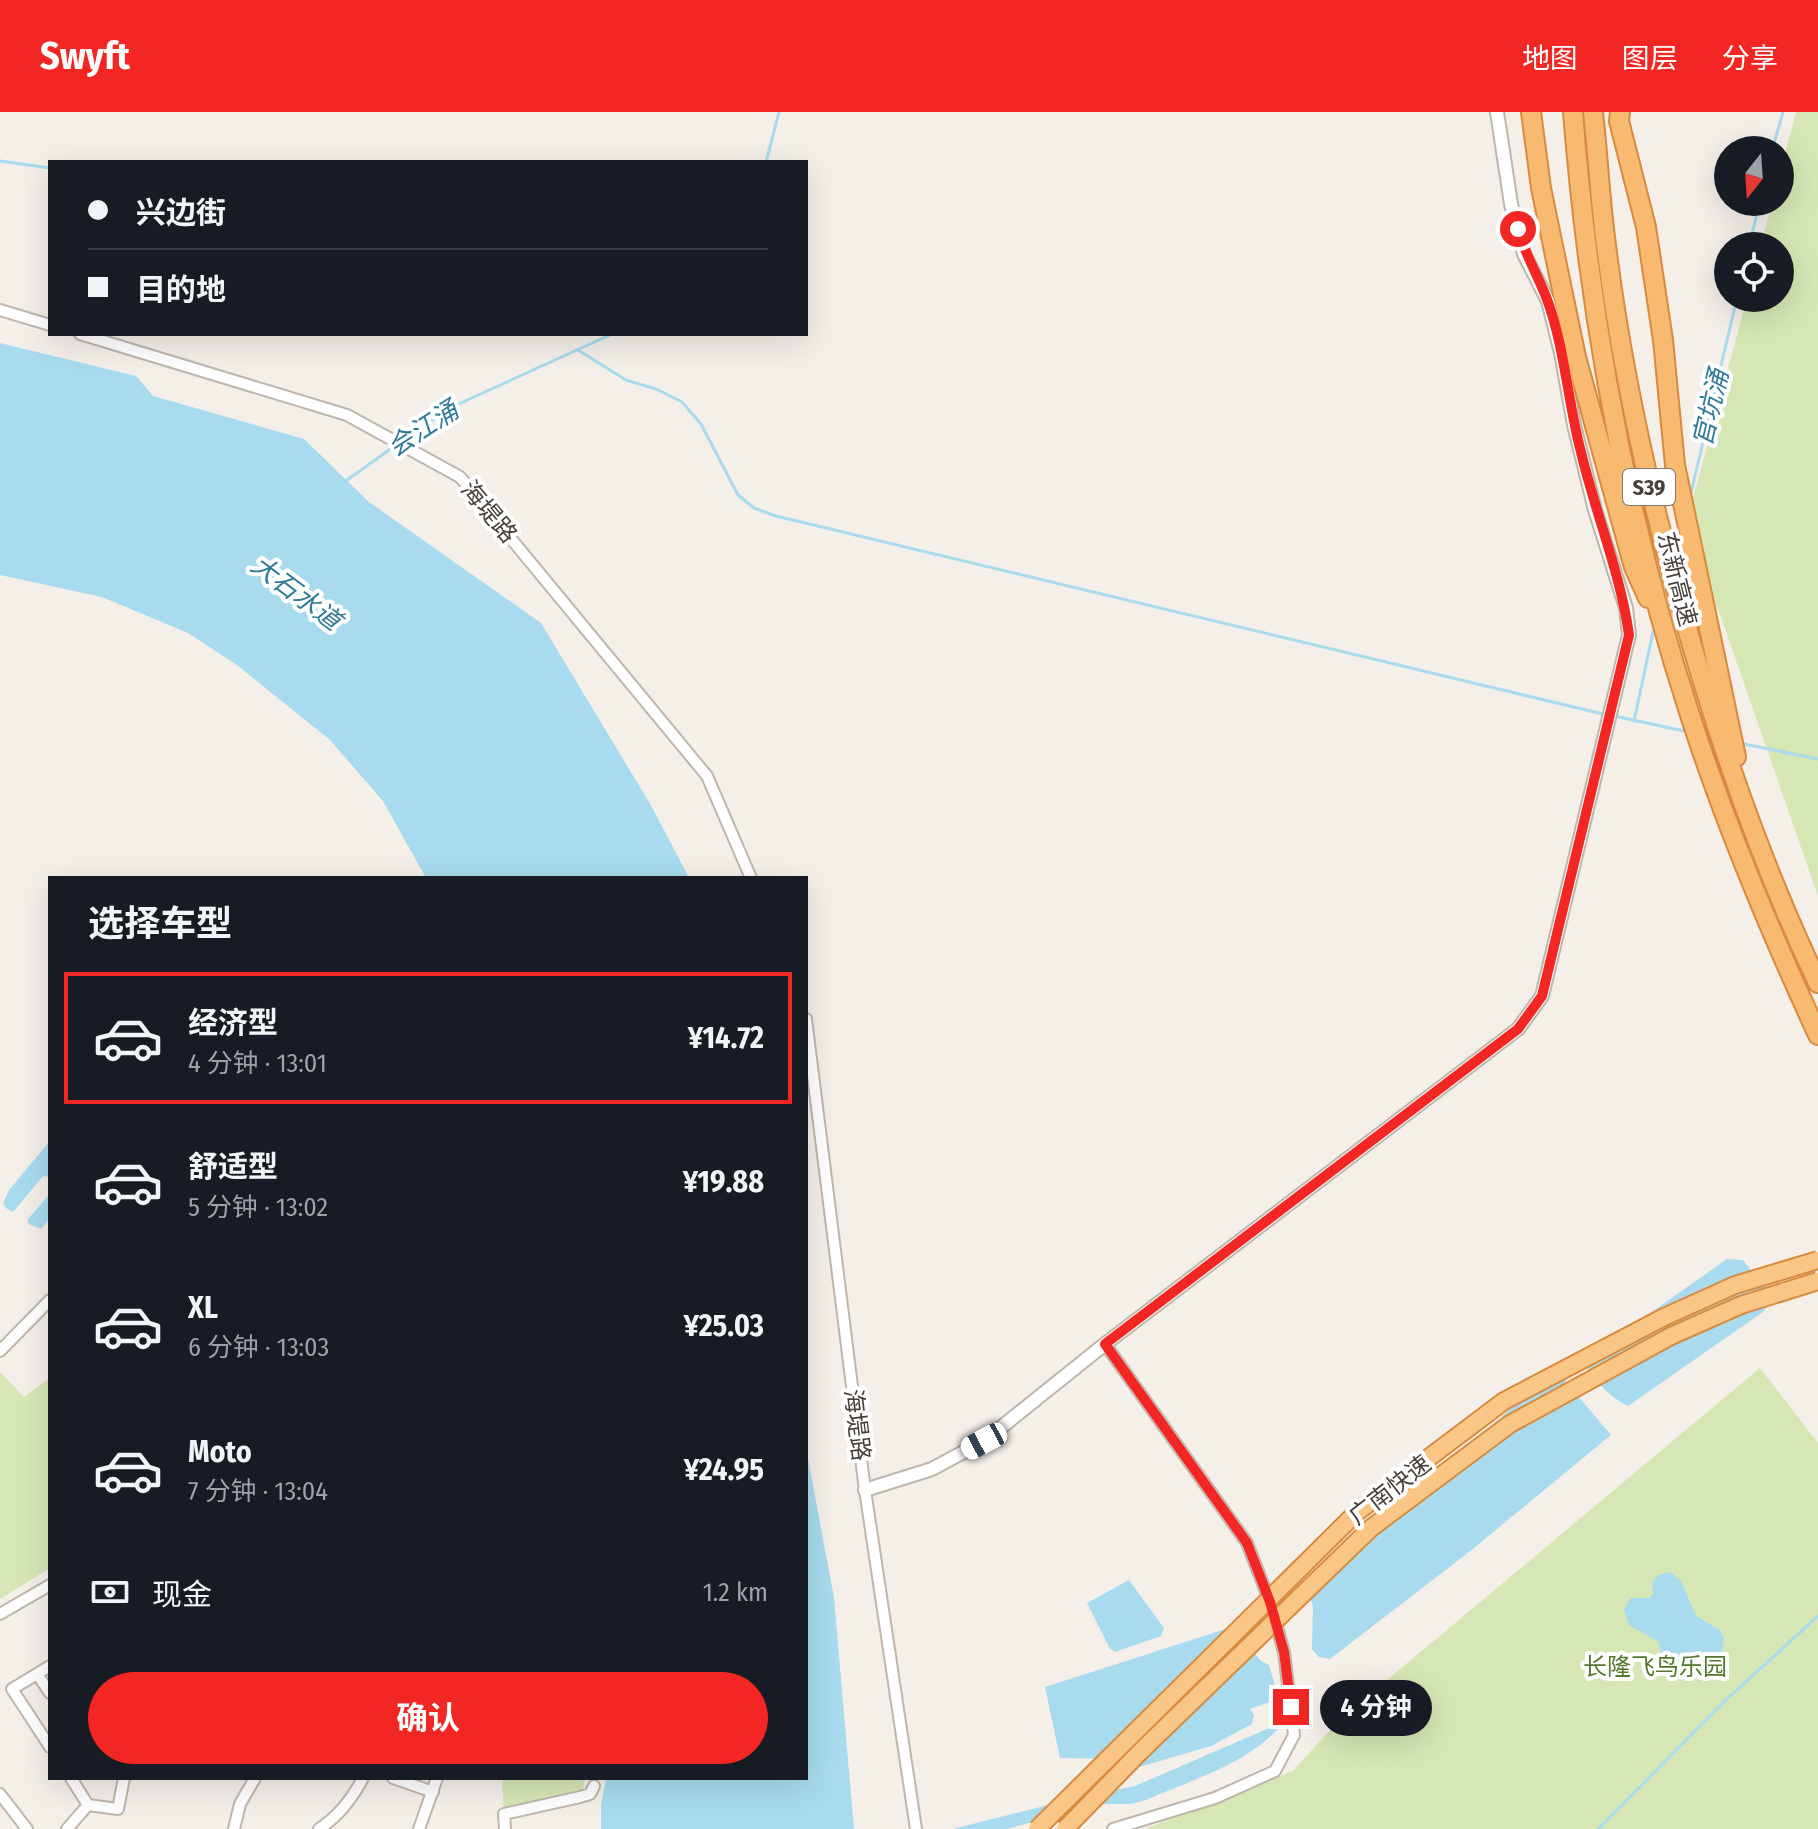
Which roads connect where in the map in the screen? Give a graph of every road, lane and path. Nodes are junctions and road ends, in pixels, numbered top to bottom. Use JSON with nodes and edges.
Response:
{"nodes":[{"id":1,"x":1497,"y":112,"type":"edge"},
{"id":2,"x":1531,"y":112,"type":"edge"},
{"id":3,"x":1573,"y":112,"type":"edge"},
{"id":4,"x":1593,"y":112,"type":"edge"},
{"id":5,"x":1620,"y":112,"type":"edge"},
{"id":6,"x":0,"y":310,"type":"edge"},
{"id":7,"x":48,"y":324,"type":"edge"},
{"id":8,"x":87,"y":336,"type":"edge"},
{"id":9,"x":1669,"y":644,"type":"junction"},
{"id":10,"x":1751,"y":827,"type":"junction"},
{"id":11,"x":750,"y":876,"type":"edge"},
{"id":12,"x":1818,"y":983,"type":"edge"},
{"id":13,"x":808,"y":1035,"type":"edge"},
{"id":14,"x":1818,"y":1035,"type":"edge"},
{"id":15,"x":1818,"y":1260,"type":"edge"},
{"id":16,"x":1818,"y":1281,"type":"edge"},
{"id":17,"x":48,"y":1302,"type":"edge"},
{"id":18,"x":1105,"y":1344,"type":"junction"},
{"id":19,"x":0,"y":1351,"type":"edge"},
{"id":20,"x":865,"y":1490,"type":"junction"},
{"id":21,"x":48,"y":1586,"type":"edge"},
{"id":22,"x":0,"y":1614,"type":"edge"},
{"id":23,"x":48,"y":1667,"type":"edge"},
{"id":24,"x":37,"y":1674,"type":"junction"},
{"id":25,"x":48,"y":1690,"type":"edge"},
{"id":26,"x":48,"y":1744,"type":"edge"},
{"id":27,"x":72,"y":1780,"type":"edge"},
{"id":28,"x":124,"y":1780,"type":"edge"},
{"id":29,"x":254,"y":1780,"type":"edge"},
{"id":30,"x":362,"y":1780,"type":"edge"},
{"id":31,"x":399,"y":1780,"type":"edge"},
{"id":32,"x":436,"y":1780,"type":"edge"},
{"id":33,"x":594,"y":1786,"type":"dead end"},
{"id":34,"x":433,"y":1792,"type":"junction"},
{"id":35,"x":0,"y":1794,"type":"edge"},
{"id":36,"x":88,"y":1805,"type":"junction"},
{"id":37,"x":27,"y":1829,"type":"edge"},
{"id":38,"x":67,"y":1829,"type":"edge"},
{"id":39,"x":234,"y":1829,"type":"edge"},
{"id":40,"x":319,"y":1829,"type":"edge"},
{"id":41,"x":419,"y":1829,"type":"edge"},
{"id":42,"x":505,"y":1829,"type":"edge"},
{"id":43,"x":916,"y":1829,"type":"edge"},
{"id":44,"x":1037,"y":1829,"type":"edge"},
{"id":45,"x":1065,"y":1829,"type":"edge"},
{"id":46,"x":1113,"y":1829,"type":"edge"}],
"edges":[{"from":1,"to":18,"type":"street"},
{"from":2,"to":9,"type":"highway"},
{"from":3,"to":9,"type":"highway","name":"东新高速","number":"S39"},
{"from":4,"to":10,"type":"highway","name":"东新高速","number":"S39"},
{"from":5,"to":10,"type":"highway"},
{"from":6,"to":7,"type":"street"},
{"from":8,"to":11,"type":"street","name":"海堤路"},
{"from":9,"to":14,"type":"highway","name":"东新高速","number":"S39"},
{"from":10,"to":12,"type":"highway","name":"东新高速","number":"S39"},
{"from":13,"to":20,"type":"street","name":"海堤路"},
{"from":15,"to":44,"type":"highway","name":"广南快速","bridge":true},
{"from":16,"to":45,"type":"highway","name":"广南快速","bridge":true},
{"from":17,"to":19,"type":"street"},
{"from":18,"to":20,"type":"street"},
{"from":18,"to":46,"type":"street"},
{"from":20,"to":43,"type":"street","name":"海堤路"},
{"from":21,"to":22,"type":"street"},
{"from":23,"to":24,"type":"street"},
{"from":24,"to":25,"type":"street"},
{"from":24,"to":26,"type":"street"},
{"from":27,"to":36,"type":"street"},
{"from":28,"to":36,"type":"street"},
{"from":29,"to":39,"type":"street"},
{"from":30,"to":40,"type":"street"},
{"from":31,"to":34,"type":"street"},
{"from":32,"to":34,"type":"street"},
{"from":33,"to":42,"type":"street"},
{"from":34,"to":41,"type":"street"},
{"from":35,"to":37,"type":"street"},
{"from":36,"to":38,"type":"street"}]}
